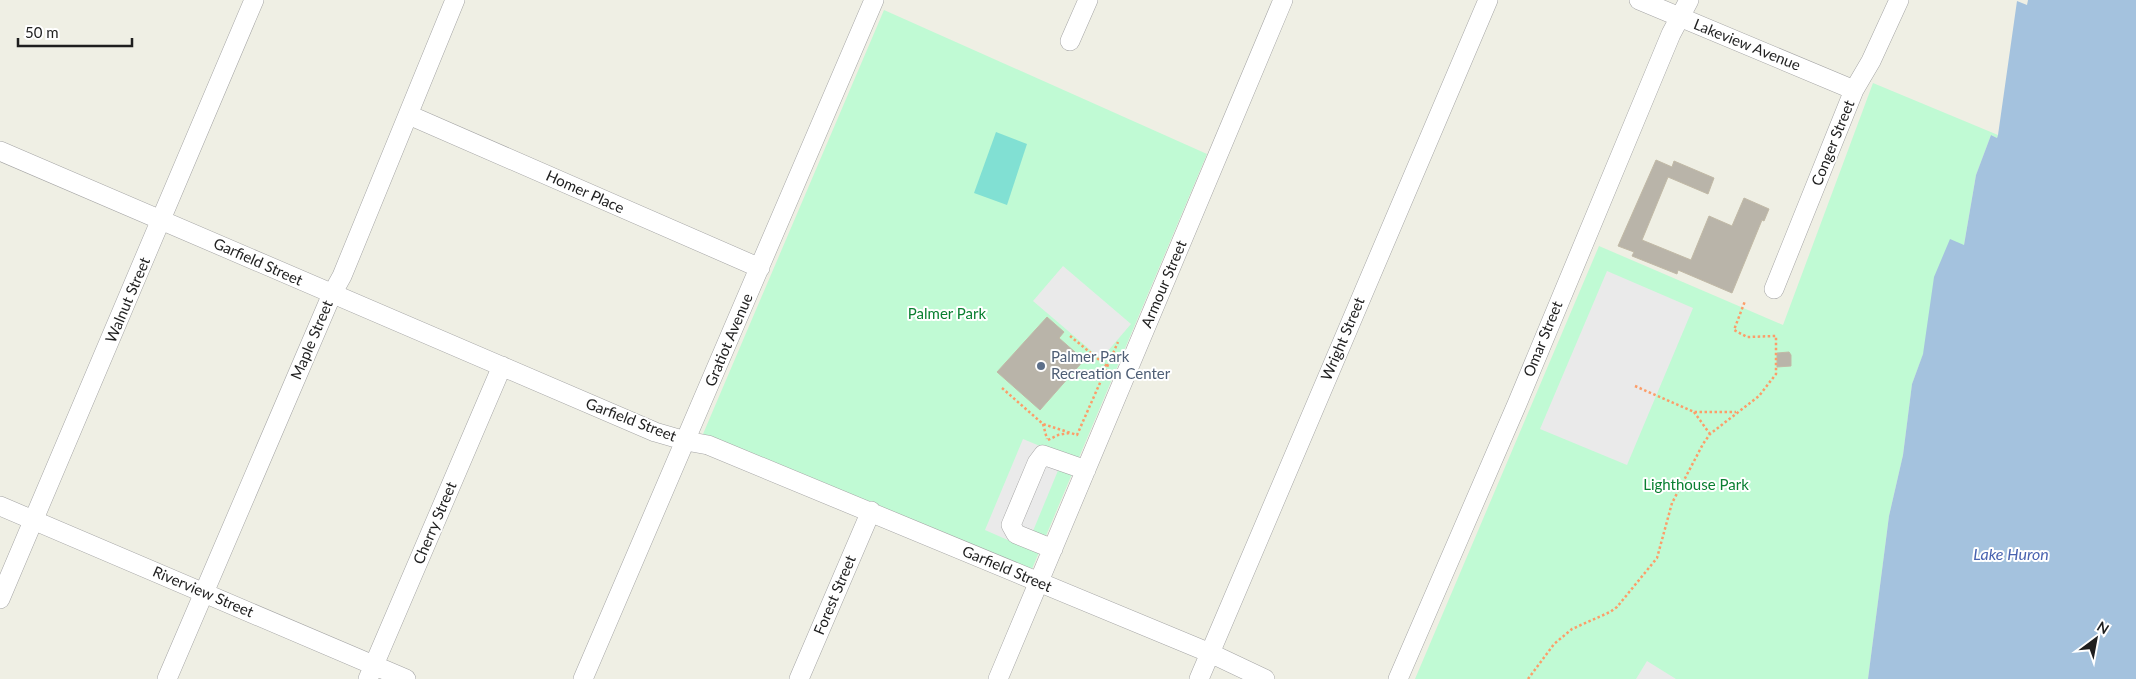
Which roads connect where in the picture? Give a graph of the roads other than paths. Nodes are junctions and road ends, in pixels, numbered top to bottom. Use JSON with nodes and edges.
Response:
{"nodes":[{"id":1,"x":254,"y":0,"type":"edge"},
{"id":2,"x":455,"y":0,"type":"edge"},
{"id":3,"x":874,"y":0,"type":"edge"},
{"id":4,"x":1088,"y":0,"type":"edge"},
{"id":5,"x":1283,"y":0,"type":"edge"},
{"id":6,"x":1488,"y":0,"type":"edge"},
{"id":7,"x":1639,"y":0,"type":"edge"},
{"id":8,"x":1689,"y":0,"type":"edge"},
{"id":9,"x":1899,"y":0,"type":"edge"},
{"id":10,"x":1681,"y":18,"type":"junction"},
{"id":11,"x":1070,"y":41,"type":"dead end"},
{"id":12,"x":1854,"y":90,"type":"junction"},
{"id":13,"x":409,"y":115,"type":"junction"},
{"id":14,"x":0,"y":150,"type":"edge"},
{"id":15,"x":162,"y":220,"type":"junction"},
{"id":16,"x":760,"y":268,"type":"junction"},
{"id":17,"x":1774,"y":289,"type":"dead end"},
{"id":18,"x":332,"y":294,"type":"junction"},
{"id":19,"x":502,"y":366,"type":"junction"},
{"id":20,"x":686,"y":441,"type":"junction"},
{"id":21,"x":1086,"y":470,"type":"junction"},
{"id":22,"x":0,"y":506,"type":"edge"},
{"id":23,"x":871,"y":511,"type":"junction"},
{"id":24,"x":34,"y":520,"type":"junction"},
{"id":25,"x":1053,"y":549,"type":"junction"},
{"id":26,"x":1040,"y":584,"type":"junction"},
{"id":27,"x":203,"y":592,"type":"junction"},
{"id":28,"x":0,"y":599,"type":"edge"},
{"id":29,"x":1210,"y":653,"type":"junction"},
{"id":30,"x":371,"y":672,"type":"edge"},
{"id":31,"x":167,"y":679,"type":"edge"},
{"id":32,"x":406,"y":679,"type":"edge"},
{"id":33,"x":583,"y":679,"type":"edge"},
{"id":34,"x":799,"y":679,"type":"edge"},
{"id":35,"x":998,"y":679,"type":"edge"},
{"id":36,"x":1199,"y":679,"type":"edge"},
{"id":37,"x":1265,"y":679,"type":"edge"},
{"id":38,"x":1398,"y":679,"type":"edge"}],
"edges":[{"from":1,"to":15,"type":"street","name":"Walnut Street"},
{"from":2,"to":13,"type":"street","name":"Maple Street"},
{"from":3,"to":16,"type":"street","name":"Gratiot Avenue"},
{"from":4,"to":11,"type":"street"},
{"from":5,"to":21,"type":"street","name":"Armour Street"},
{"from":6,"to":29,"type":"street","name":"Wright Street"},
{"from":7,"to":10,"type":"street","name":"Lakeview Avenue"},
{"from":8,"to":10,"type":"street","name":"Omar Street"},
{"from":9,"to":12,"type":"street","name":"Conger Street"},
{"from":10,"to":12,"type":"street","name":"Lakeview Avenue"},
{"from":10,"to":38,"type":"street","name":"Omar Street"},
{"from":12,"to":17,"type":"street","name":"Conger Street"},
{"from":13,"to":16,"type":"street","name":"Homer Place"},
{"from":13,"to":18,"type":"street","name":"Maple Street"},
{"from":14,"to":15,"type":"street","name":"Garfield Street"},
{"from":15,"to":18,"type":"street","name":"Garfield Street"},
{"from":15,"to":24,"type":"street","name":"Walnut Street"},
{"from":16,"to":20,"type":"street","name":"Gratiot Avenue"},
{"from":18,"to":19,"type":"street","name":"Garfield Street"},
{"from":18,"to":27,"type":"street","name":"Maple Street"},
{"from":19,"to":20,"type":"street","name":"Garfield Street"},
{"from":19,"to":30,"type":"street","name":"Cherry Street"},
{"from":20,"to":23,"type":"street","name":"Garfield Street"},
{"from":20,"to":33,"type":"street","name":"Gratiot Avenue"},
{"from":21,"to":25,"type":"street","name":"Armour Street"},
{"from":21,"to":25,"type":"street"},
{"from":22,"to":24,"type":"street","name":"Riverview Street"},
{"from":23,"to":26,"type":"street","name":"Garfield Street"},
{"from":23,"to":34,"type":"street","name":"Forest Street"},
{"from":24,"to":27,"type":"street","name":"Riverview Street"},
{"from":24,"to":28,"type":"street","name":"Walnut Street"},
{"from":25,"to":26,"type":"street","name":"Armour Street"},
{"from":26,"to":29,"type":"street","name":"Garfield Street"},
{"from":26,"to":35,"type":"street","name":"Armour Street"},
{"from":27,"to":30,"type":"street","name":"Riverview Street"},
{"from":27,"to":31,"type":"street","name":"Maple Street"},
{"from":29,"to":36,"type":"street","name":"Wright Street"},
{"from":29,"to":37,"type":"street","name":"Garfield Street"},
{"from":30,"to":32,"type":"street","name":"Riverview Street"}]}
